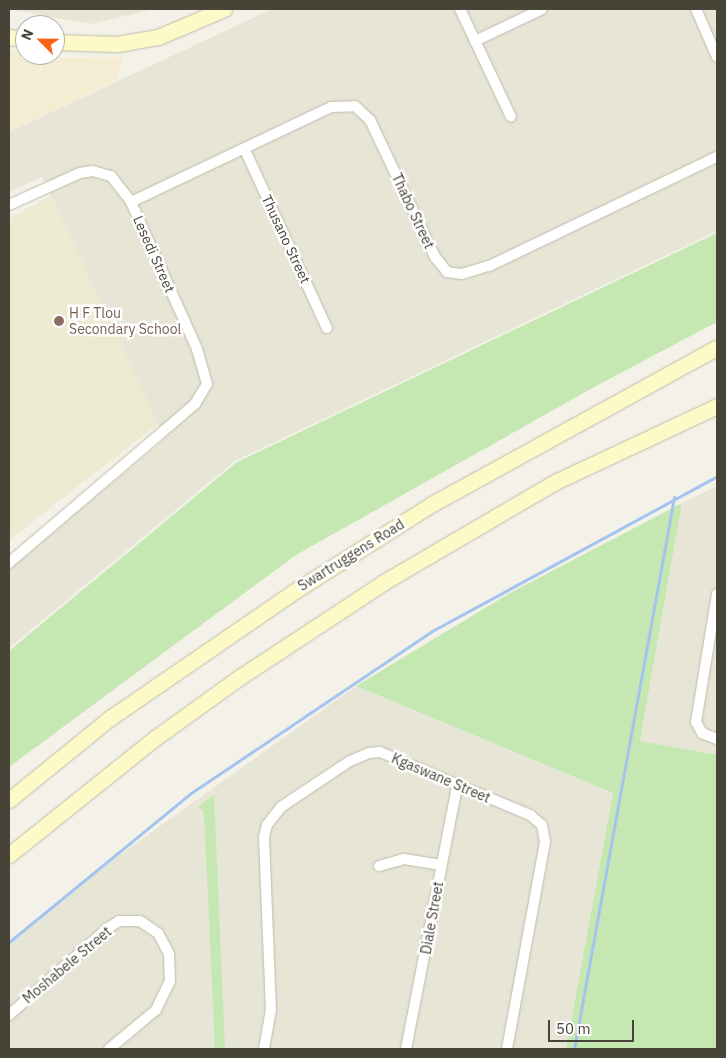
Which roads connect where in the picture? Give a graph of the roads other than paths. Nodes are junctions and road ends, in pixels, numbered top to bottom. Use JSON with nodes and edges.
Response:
{"nodes":[{"id":1,"x":224,"y":9,"type":"edge"},
{"id":2,"x":460,"y":9,"type":"edge"},
{"id":3,"x":542,"y":9,"type":"edge"},
{"id":4,"x":696,"y":9,"type":"edge"},
{"id":5,"x":475,"y":41,"type":"junction"},
{"id":6,"x":65,"y":42,"type":"edge"},
{"id":7,"x":717,"y":57,"type":"edge"},
{"id":8,"x":511,"y":118,"type":"dead end"},
{"id":9,"x":245,"y":150,"type":"junction"},
{"id":10,"x":717,"y":157,"type":"edge"},
{"id":11,"x":131,"y":202,"type":"junction"},
{"id":12,"x":9,"y":205,"type":"edge"},
{"id":13,"x":327,"y":328,"type":"dead end"},
{"id":14,"x":717,"y":347,"type":"edge"},
{"id":15,"x":717,"y":406,"type":"edge"},
{"id":16,"x":9,"y":563,"type":"edge"},
{"id":17,"x":717,"y":594,"type":"edge"},
{"id":18,"x":717,"y":739,"type":"edge"},
{"id":19,"x":457,"y":786,"type":"junction"},
{"id":20,"x":9,"y":800,"type":"edge"},
{"id":21,"x":9,"y":856,"type":"edge"},
{"id":22,"x":442,"y":865,"type":"junction"},
{"id":23,"x":379,"y":866,"type":"dead end"},
{"id":24,"x":9,"y":1015,"type":"edge"},
{"id":25,"x":109,"y":1049,"type":"edge"},
{"id":26,"x":264,"y":1049,"type":"edge"},
{"id":27,"x":409,"y":1049,"type":"edge"},
{"id":28,"x":507,"y":1049,"type":"edge"}],
"edges":[{"from":1,"to":6,"type":"main road"},
{"from":2,"to":5,"type":"street"},
{"from":3,"to":5,"type":"street"},
{"from":4,"to":7,"type":"street"},
{"from":5,"to":8,"type":"street"},
{"from":9,"to":10,"type":"street","name":"Thabo Street"},
{"from":9,"to":11,"type":"street","name":"Thabo Street"},
{"from":9,"to":13,"type":"street","name":"Thusano Street"},
{"from":11,"to":12,"type":"street","name":"Lesedi Street"},
{"from":11,"to":16,"type":"street","name":"Lesedi Street"},
{"from":14,"to":20,"type":"main road","name":"Swartruggens Road"},
{"from":15,"to":21,"type":"main road"},
{"from":17,"to":18,"type":"street"},
{"from":19,"to":22,"type":"street","name":"Diale Street"},
{"from":19,"to":26,"type":"street","name":"Kgaswane Street"},
{"from":19,"to":28,"type":"street","name":"Kgaswane Street"},
{"from":22,"to":23,"type":"street"},
{"from":22,"to":27,"type":"street","name":"Diale Street"},
{"from":24,"to":25,"type":"street","name":"Moshabele Street"}]}
